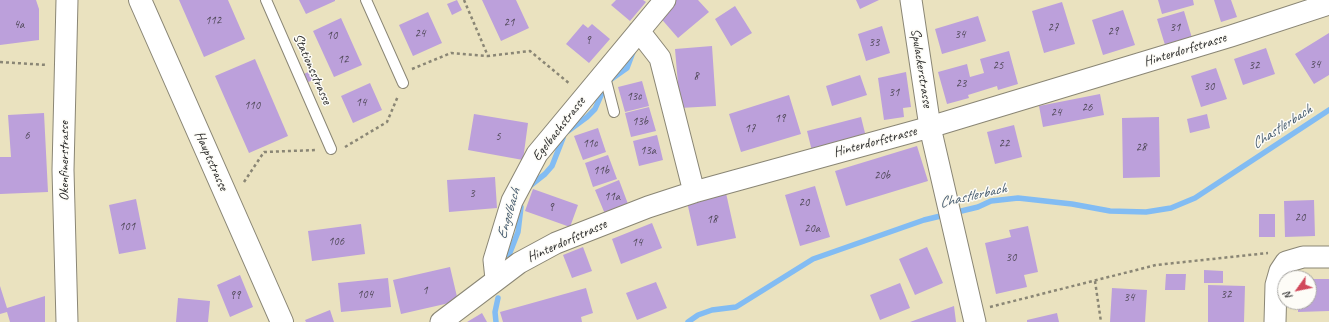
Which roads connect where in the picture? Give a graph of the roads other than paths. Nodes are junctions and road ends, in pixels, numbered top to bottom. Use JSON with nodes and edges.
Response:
{"nodes":[{"id":1,"x":67,"y":0,"type":"edge"},
{"id":2,"x":140,"y":0,"type":"edge"},
{"id":3,"x":266,"y":0,"type":"edge"},
{"id":4,"x":366,"y":0,"type":"edge"},
{"id":5,"x":665,"y":0,"type":"edge"},
{"id":6,"x":911,"y":0,"type":"edge"},
{"id":7,"x":1329,"y":4,"type":"edge"},
{"id":8,"x":639,"y":31,"type":"junction"},
{"id":9,"x":606,"y":81,"type":"junction"},
{"id":10,"x":403,"y":83,"type":"road end"},
{"id":11,"x":614,"y":112,"type":"dead end"},
{"id":12,"x":930,"y":127,"type":"junction"},
{"id":13,"x":332,"y":150,"type":"road end"},
{"id":14,"x":694,"y":192,"type":"junction"},
{"id":15,"x":1329,"y":257,"type":"edge"},
{"id":16,"x":496,"y":279,"type":"junction"},
{"id":17,"x":974,"y":316,"type":"edge"},
{"id":18,"x":67,"y":322,"type":"edge"},
{"id":19,"x":282,"y":322,"type":"edge"},
{"id":20,"x":441,"y":322,"type":"edge"},
{"id":21,"x":1275,"y":322,"type":"edge"}],
"edges":[{"from":1,"to":18,"type":"street","name":"Okenfinerstrasse"},
{"from":2,"to":19,"type":"street","name":"Hauptstrasse"},
{"from":3,"to":13,"type":"lane","name":"Stationsstrasse"},
{"from":4,"to":10,"type":"lane"},
{"from":5,"to":8,"type":"street","name":"Egelbachstrasse"},
{"from":6,"to":12,"type":"street","name":"Spulackerstrasse"},
{"from":7,"to":12,"type":"street","name":"Hinterdorfstrasse"},
{"from":8,"to":9,"type":"street","name":"Egelbachstrasse"},
{"from":8,"to":14,"type":"street"},
{"from":9,"to":11,"type":"lane"},
{"from":9,"to":16,"type":"street","name":"Egelbachstrasse"},
{"from":12,"to":14,"type":"street","name":"Hinterdorfstrasse"},
{"from":12,"to":17,"type":"street","name":"Spulackerstrasse"},
{"from":14,"to":16,"type":"street","name":"Hinterdorfstrasse"},
{"from":15,"to":21,"type":"street"},
{"from":16,"to":20,"type":"street","name":"Hinterdorfstrasse"}]}
